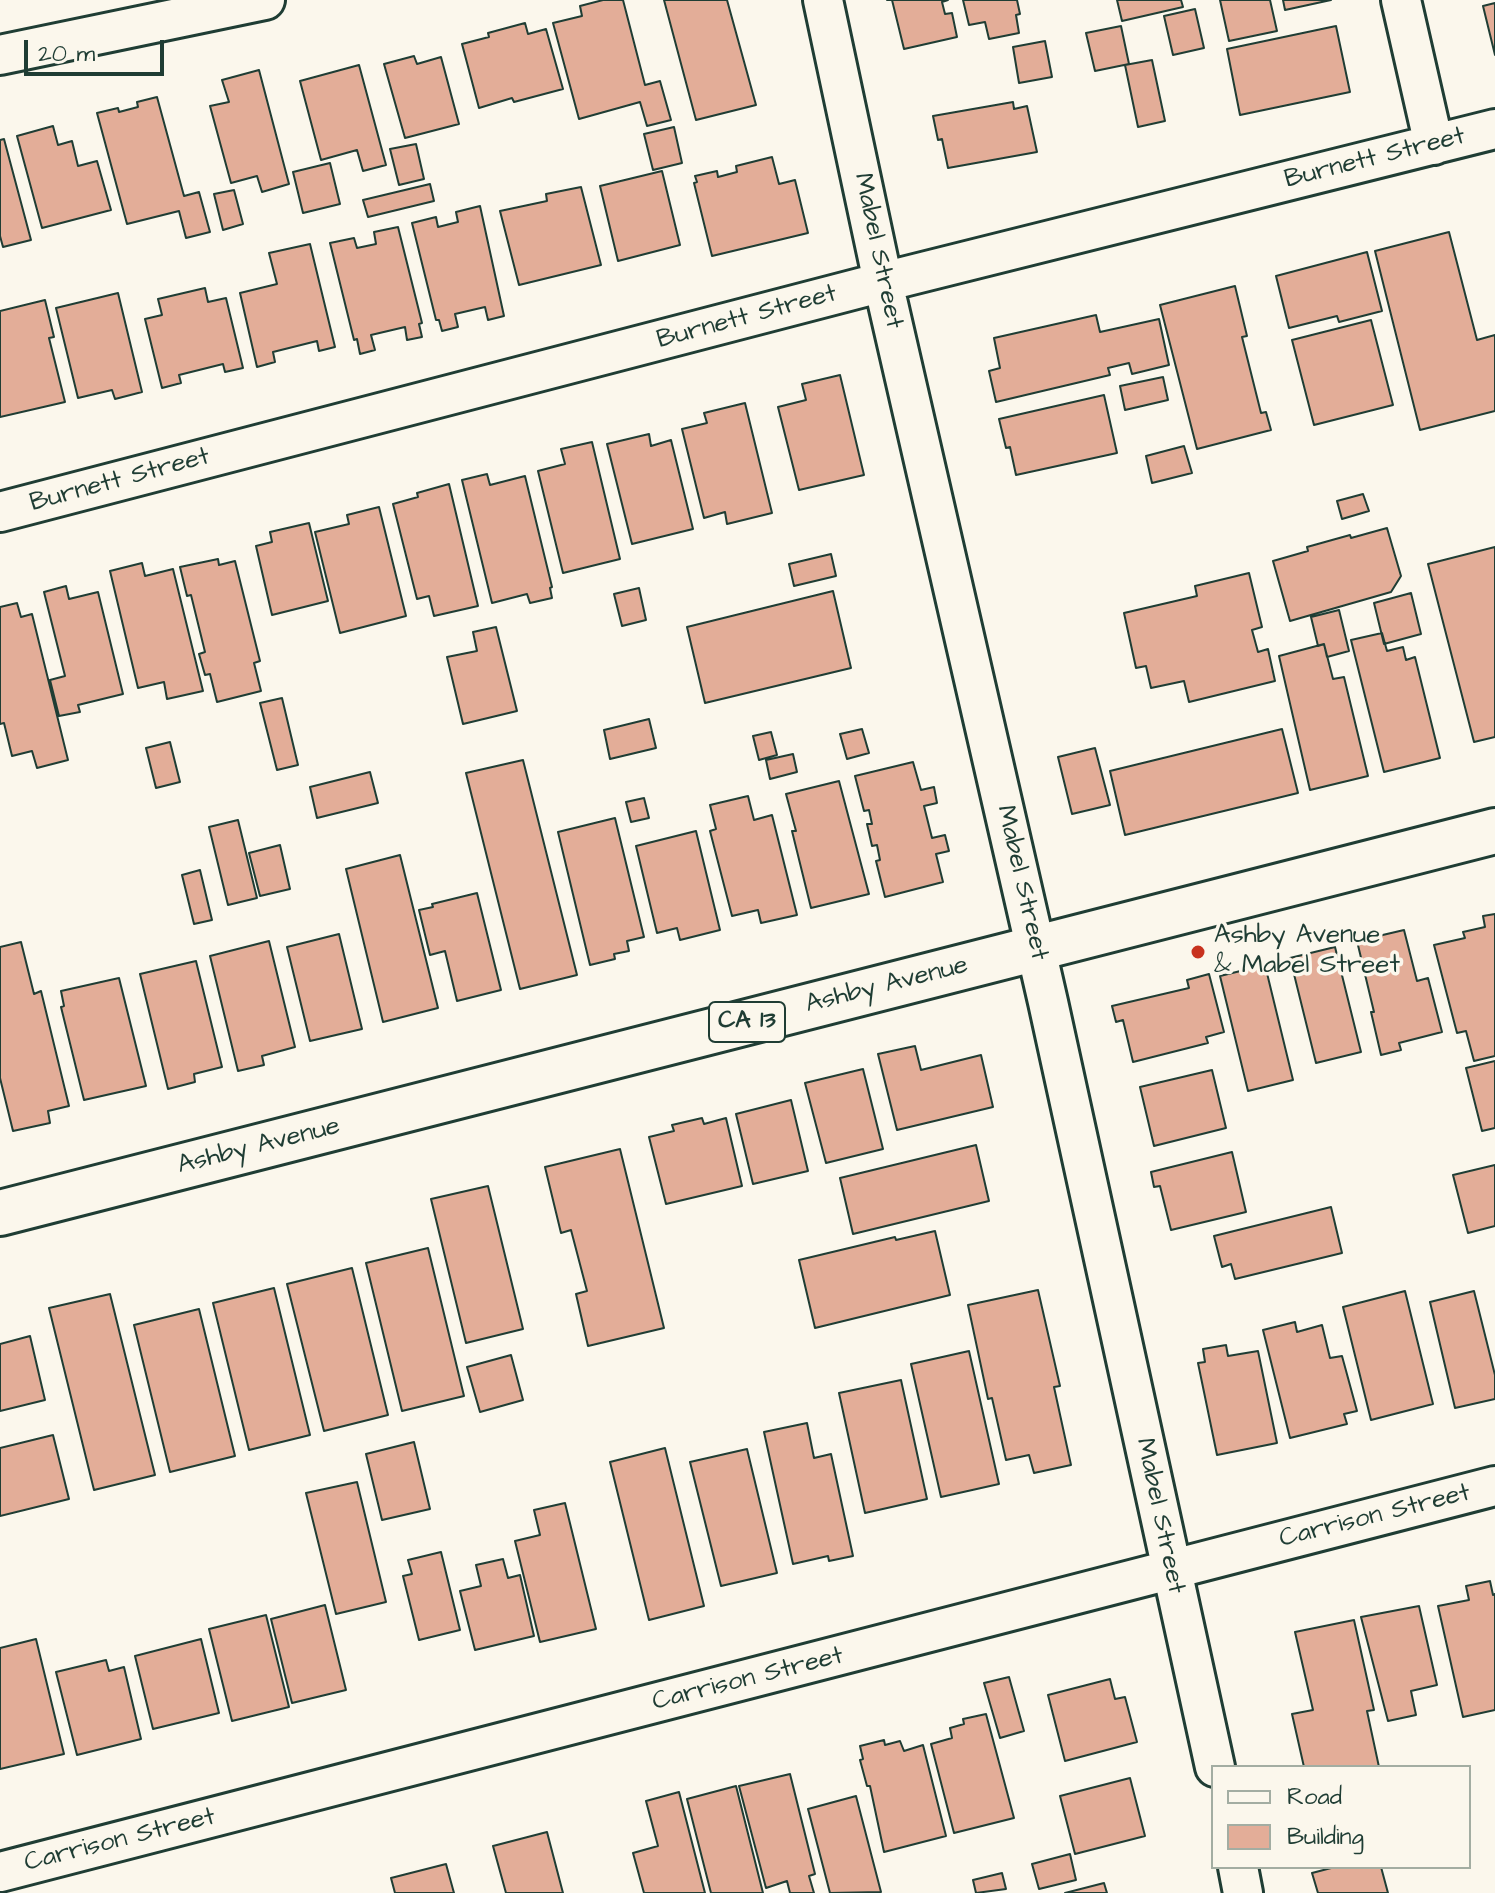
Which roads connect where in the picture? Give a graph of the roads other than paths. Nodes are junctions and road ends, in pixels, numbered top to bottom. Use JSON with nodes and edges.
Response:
{"nodes":[{"id":1,"x":265,"y":0,"type":"edge"},
{"id":2,"x":823,"y":0,"type":"edge"},
{"id":3,"x":1401,"y":0,"type":"edge"},
{"id":4,"x":0,"y":55,"type":"edge"},
{"id":5,"x":1495,"y":129,"type":"edge"},
{"id":6,"x":1434,"y":145,"type":"junction"},
{"id":7,"x":883,"y":282,"type":"junction"},
{"id":8,"x":0,"y":512,"type":"edge"},
{"id":9,"x":1495,"y":831,"type":"edge"},
{"id":10,"x":1035,"y":948,"type":"junction"},
{"id":11,"x":0,"y":1213,"type":"edge"},
{"id":12,"x":1495,"y":1486,"type":"edge"},
{"id":13,"x":1171,"y":1569,"type":"junction"},
{"id":14,"x":1215,"y":1765,"type":"edge"},
{"id":15,"x":1238,"y":1869,"type":"edge"},
{"id":16,"x":0,"y":1872,"type":"edge"},
{"id":17,"x":1243,"y":1893,"type":"edge"}],
"edges":[{"from":1,"to":4,"type":"street"},
{"from":2,"to":7,"type":"street","name":"Mabel Street"},
{"from":3,"to":6,"type":"street"},
{"from":5,"to":6,"type":"street","name":"Burnett Street"},
{"from":6,"to":7,"type":"street","name":"Burnett Street"},
{"from":7,"to":8,"type":"street","name":"Burnett Street"},
{"from":7,"to":10,"type":"street","name":"Mabel Street"},
{"from":9,"to":10,"type":"main road","name":"Ashby Avenue","number":"CA 13"},
{"from":10,"to":11,"type":"main road","name":"Ashby Avenue","number":"CA 13"},
{"from":10,"to":13,"type":"street","name":"Mabel Street"},
{"from":12,"to":13,"type":"street","name":"Carrison Street"},
{"from":13,"to":14,"type":"street","name":"Mabel Street"},
{"from":13,"to":16,"type":"street","name":"Carrison Street"},
{"from":15,"to":17,"type":"street"}]}
